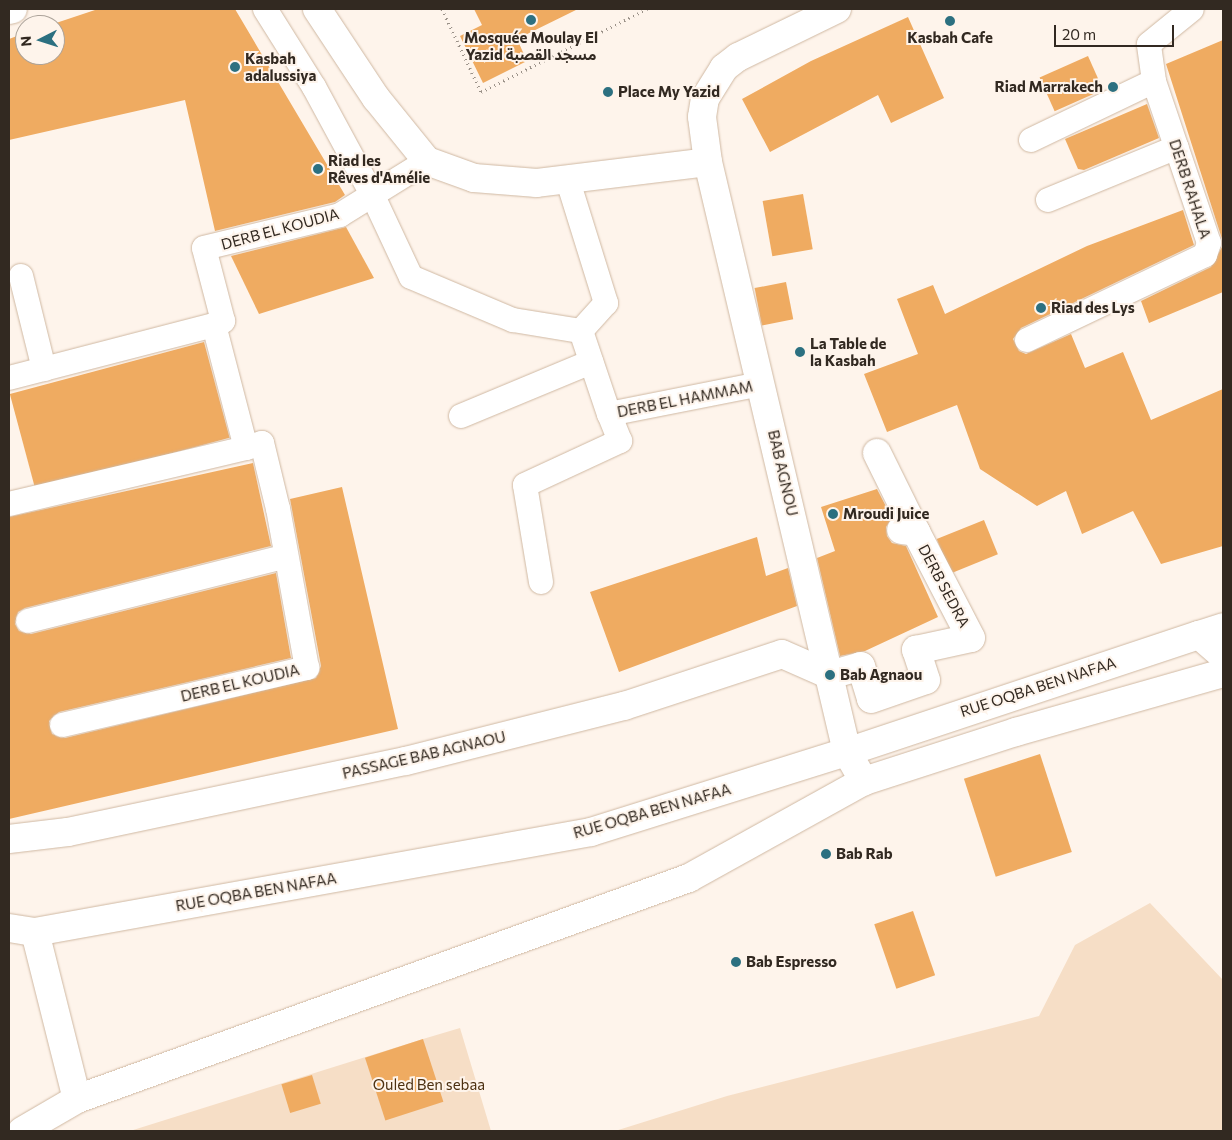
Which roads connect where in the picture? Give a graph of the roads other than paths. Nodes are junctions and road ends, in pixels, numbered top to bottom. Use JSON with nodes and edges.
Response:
{"nodes":[{"id":1,"x":13,"y":9,"type":"edge"},
{"id":2,"x":265,"y":9,"type":"edge"},
{"id":3,"x":317,"y":9,"type":"edge"},
{"id":4,"x":837,"y":9,"type":"edge"},
{"id":5,"x":1192,"y":9,"type":"edge"},
{"id":6,"x":9,"y":10,"type":"edge"},
{"id":7,"x":1154,"y":81,"type":"junction"},
{"id":8,"x":1031,"y":140,"type":"dead end"},
{"id":9,"x":1176,"y":147,"type":"junction"},
{"id":10,"x":427,"y":161,"type":"junction"},
{"id":11,"x":708,"y":162,"type":"junction"},
{"id":12,"x":568,"y":181,"type":"junction"},
{"id":13,"x":373,"y":196,"type":"junction"},
{"id":14,"x":1048,"y":200,"type":"dead end"},
{"id":15,"x":21,"y":276,"type":"dead end"},
{"id":16,"x":214,"y":325,"type":"junction"},
{"id":17,"x":581,"y":332,"type":"junction"},
{"id":18,"x":1027,"y":340,"type":"dead end"},
{"id":19,"x":592,"y":362,"type":"junction"},
{"id":20,"x":44,"y":369,"type":"junction"},
{"id":21,"x":9,"y":378,"type":"edge"},
{"id":22,"x":762,"y":384,"type":"junction"},
{"id":23,"x":609,"y":414,"type":"junction"},
{"id":24,"x":461,"y":416,"type":"dead end"},
{"id":25,"x":246,"y":448,"type":"junction"},
{"id":26,"x":877,"y":453,"type":"dead end"},
{"id":27,"x":9,"y":504,"type":"edge"},
{"id":28,"x":286,"y":556,"type":"junction"},
{"id":29,"x":541,"y":582,"type":"dead end"},
{"id":30,"x":28,"y":622,"type":"dead end"},
{"id":31,"x":1211,"y":631,"type":"edge"},
{"id":32,"x":1223,"y":656,"type":"edge"},
{"id":33,"x":1223,"y":673,"type":"edge"},
{"id":34,"x":830,"y":675,"type":"junction"},
{"id":35,"x":62,"y":725,"type":"dead end"},
{"id":36,"x":847,"y":752,"type":"junction"},
{"id":37,"x":864,"y":781,"type":"junction"},
{"id":38,"x":9,"y":839,"type":"edge"},
{"id":39,"x":22,"y":930,"type":"edge"},
{"id":40,"x":77,"y":1099,"type":"junction"},
{"id":41,"x":22,"y":1131,"type":"edge"}],
"edges":[{"from":1,"to":6,"type":"main road"},
{"from":2,"to":13,"type":"lane"},
{"from":3,"to":10,"type":"main road"},
{"from":4,"to":11,"type":"main road","name":"BAB AGNOU"},
{"from":5,"to":7,"type":"lane","name":"DERB RAHALA"},
{"from":7,"to":8,"type":"lane"},
{"from":7,"to":9,"type":"lane","name":"DERB RAHALA"},
{"from":9,"to":14,"type":"lane"},
{"from":9,"to":18,"type":"lane","name":"DERB RAHALA"},
{"from":10,"to":12,"type":"main road"},
{"from":10,"to":13,"type":"lane","name":"DERB EL KOUDIA"},
{"from":11,"to":12,"type":"main road"},
{"from":11,"to":22,"type":"main road","name":"BAB AGNOU"},
{"from":12,"to":17,"type":"lane"},
{"from":13,"to":16,"type":"lane","name":"DERB EL KOUDIA"},
{"from":13,"to":17,"type":"lane"},
{"from":15,"to":20,"type":"lane"},
{"from":16,"to":20,"type":"lane"},
{"from":16,"to":25,"type":"lane"},
{"from":17,"to":19,"type":"lane","name":"DERB EL HAMMAM"},
{"from":19,"to":23,"type":"lane","name":"DERB EL HAMMAM"},
{"from":19,"to":24,"type":"lane"},
{"from":20,"to":21,"type":"lane"},
{"from":22,"to":23,"type":"lane","name":"DERB EL HAMMAM"},
{"from":22,"to":34,"type":"main road","name":"BAB AGNOU"},
{"from":23,"to":29,"type":"lane","name":"DERB EL HAMMAM"},
{"from":25,"to":27,"type":"lane","name":"DERB EL KOUDIA"},
{"from":25,"to":28,"type":"lane","name":"DERB EL KOUDIA"},
{"from":26,"to":34,"type":"main road","name":"DERB SEDRA"},
{"from":28,"to":30,"type":"lane"},
{"from":28,"to":35,"type":"lane","name":"DERB EL KOUDIA"},
{"from":31,"to":32,"type":"main road"},
{"from":31,"to":36,"type":"main road","name":"RUE OQBA BEN NAFAA"},
{"from":33,"to":37,"type":"main road"},
{"from":34,"to":36,"type":"main road","name":"BAB AGNOU"},
{"from":34,"to":38,"type":"main road","name":"PASSAGE BAB AGNAOU"},
{"from":36,"to":37,"type":"main road","name":"BAB AGNOU"},
{"from":36,"to":39,"type":"main road","name":"RUE OQBA BEN NAFAA"},
{"from":37,"to":40,"type":"main road"},
{"from":39,"to":40,"type":"main road"},
{"from":40,"to":41,"type":"main road"}]}
